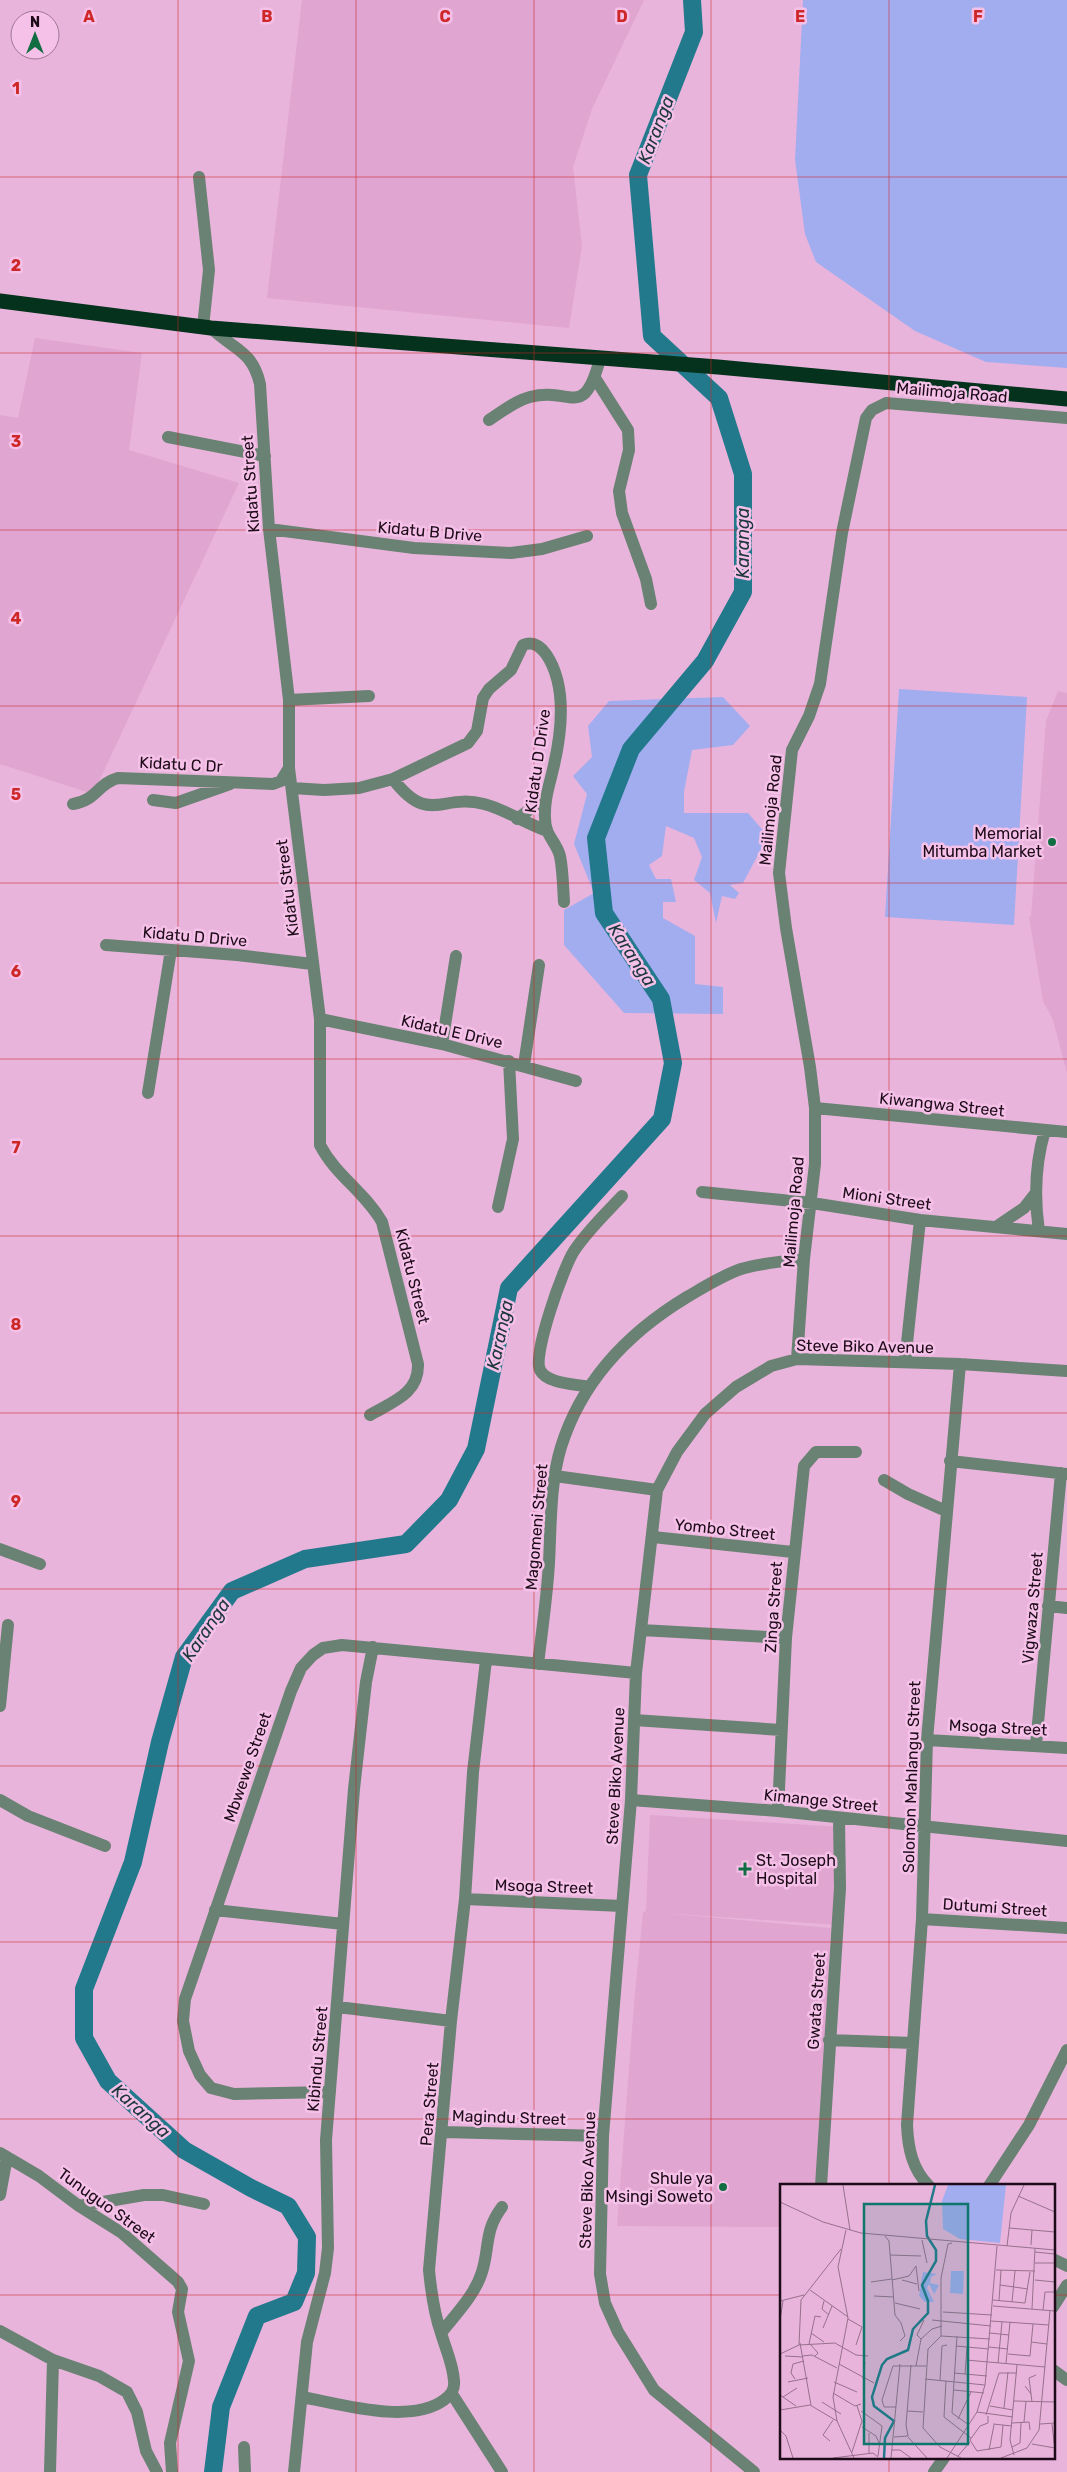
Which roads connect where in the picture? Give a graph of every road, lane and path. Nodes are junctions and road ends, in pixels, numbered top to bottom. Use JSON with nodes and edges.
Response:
{"nodes":[{"id":1,"x":199,"y":177,"type":"dead end"},
{"id":2,"x":0,"y":301,"type":"edge"},
{"id":3,"x":207,"y":328,"type":"junction"},
{"id":4,"x":600,"y":359,"type":"junction"},
{"id":5,"x":595,"y":378,"type":"junction"},
{"id":6,"x":1067,"y":399,"type":"edge"},
{"id":7,"x":1067,"y":418,"type":"edge"},
{"id":8,"x":488,"y":420,"type":"dead end"},
{"id":9,"x":168,"y":436,"type":"dead end"},
{"id":10,"x":265,"y":456,"type":"junction"},
{"id":11,"x":269,"y":529,"type":"junction"},
{"id":12,"x":587,"y":536,"type":"dead end"},
{"id":13,"x":651,"y":604,"type":"dead end"},
{"id":14,"x":369,"y":696,"type":"dead end"},
{"id":15,"x":289,"y":700,"type":"junction"},
{"id":16,"x":290,"y":768,"type":"junction"},
{"id":17,"x":393,"y":779,"type":"junction"},
{"id":18,"x":235,"y":783,"type":"junction"},
{"id":19,"x":292,"y":788,"type":"junction"},
{"id":20,"x":545,"y":798,"type":"junction"},
{"id":21,"x":153,"y":800,"type":"dead end"},
{"id":22,"x":73,"y":804,"type":"dead end"},
{"id":23,"x":517,"y":819,"type":"junction"},
{"id":24,"x":545,"y":830,"type":"junction"},
{"id":25,"x":564,"y":902,"type":"dead end"},
{"id":26,"x":106,"y":945,"type":"dead end"},
{"id":27,"x":171,"y":950,"type":"junction"},
{"id":28,"x":456,"y":956,"type":"dead end"},
{"id":29,"x":312,"y":964,"type":"junction"},
{"id":30,"x":539,"y":965,"type":"dead end"},
{"id":31,"x":320,"y":1019,"type":"junction"},
{"id":32,"x":442,"y":1044,"type":"junction"},
{"id":33,"x":509,"y":1061,"type":"junction"},
{"id":34,"x":524,"y":1065,"type":"junction"},
{"id":35,"x":576,"y":1081,"type":"dead end"},
{"id":36,"x":148,"y":1093,"type":"dead end"},
{"id":37,"x":815,"y":1108,"type":"junction"},
{"id":38,"x":1045,"y":1130,"type":"junction"},
{"id":39,"x":1067,"y":1132,"type":"edge"},
{"id":40,"x":702,"y":1192,"type":"dead end"},
{"id":41,"x":1035,"y":1194,"type":"junction"},
{"id":42,"x":622,"y":1196,"type":"dead end"},
{"id":43,"x":812,"y":1203,"type":"junction"},
{"id":44,"x":498,"y":1207,"type":"dead end"},
{"id":45,"x":920,"y":1220,"type":"junction"},
{"id":46,"x":996,"y":1227,"type":"junction"},
{"id":47,"x":1039,"y":1231,"type":"junction"},
{"id":48,"x":1067,"y":1234,"type":"edge"},
{"id":49,"x":804,"y":1259,"type":"junction"},
{"id":50,"x":796,"y":1359,"type":"junction"},
{"id":51,"x":905,"y":1362,"type":"junction"},
{"id":52,"x":960,"y":1364,"type":"junction"},
{"id":53,"x":1067,"y":1371,"type":"edge"},
{"id":54,"x":590,"y":1387,"type":"junction"},
{"id":55,"x":370,"y":1415,"type":"dead end"},
{"id":56,"x":856,"y":1452,"type":"dead end"},
{"id":57,"x":950,"y":1462,"type":"junction"},
{"id":58,"x":1064,"y":1474,"type":"edge"},
{"id":59,"x":555,"y":1476,"type":"junction"},
{"id":60,"x":884,"y":1480,"type":"dead end"},
{"id":61,"x":656,"y":1490,"type":"junction"},
{"id":62,"x":946,"y":1510,"type":"junction"},
{"id":63,"x":653,"y":1537,"type":"junction"},
{"id":64,"x":0,"y":1549,"type":"edge"},
{"id":65,"x":793,"y":1552,"type":"junction"},
{"id":66,"x":40,"y":1564,"type":"dead end"},
{"id":67,"x":1048,"y":1606,"type":"junction"},
{"id":68,"x":1067,"y":1608,"type":"edge"},
{"id":69,"x":8,"y":1625,"type":"dead end"},
{"id":70,"x":642,"y":1630,"type":"junction"},
{"id":71,"x":786,"y":1638,"type":"junction"},
{"id":72,"x":374,"y":1647,"type":"junction"},
{"id":73,"x":486,"y":1660,"type":"junction"},
{"id":74,"x":538,"y":1664,"type":"junction"},
{"id":75,"x":636,"y":1672,"type":"junction"},
{"id":76,"x":0,"y":1706,"type":"edge"},
{"id":77,"x":634,"y":1720,"type":"junction"},
{"id":78,"x":782,"y":1730,"type":"junction"},
{"id":79,"x":927,"y":1740,"type":"junction"},
{"id":80,"x":1036,"y":1745,"type":"junction"},
{"id":81,"x":1067,"y":1748,"type":"edge"},
{"id":82,"x":0,"y":1800,"type":"edge"},
{"id":83,"x":631,"y":1800,"type":"junction"},
{"id":84,"x":778,"y":1811,"type":"junction"},
{"id":85,"x":839,"y":1818,"type":"junction"},
{"id":86,"x":925,"y":1826,"type":"junction"},
{"id":87,"x":1067,"y":1841,"type":"edge"},
{"id":88,"x":105,"y":1846,"type":"dead end"},
{"id":89,"x":465,"y":1899,"type":"junction"},
{"id":90,"x":622,"y":1906,"type":"junction"},
{"id":91,"x":214,"y":1910,"type":"junction"},
{"id":92,"x":922,"y":1919,"type":"junction"},
{"id":93,"x":343,"y":1924,"type":"junction"},
{"id":94,"x":1067,"y":1928,"type":"edge"},
{"id":95,"x":338,"y":2007,"type":"junction"},
{"id":96,"x":451,"y":2021,"type":"junction"},
{"id":97,"x":829,"y":2040,"type":"junction"},
{"id":98,"x":913,"y":2043,"type":"junction"},
{"id":99,"x":1067,"y":2050,"type":"edge"},
{"id":100,"x":330,"y":2092,"type":"junction"},
{"id":101,"x":443,"y":2132,"type":"junction"},
{"id":102,"x":604,"y":2136,"type":"junction"},
{"id":103,"x":4,"y":2155,"type":"edge"},
{"id":104,"x":821,"y":2184,"type":"edge"},
{"id":105,"x":927,"y":2184,"type":"edge"},
{"id":106,"x":990,"y":2184,"type":"edge"},
{"id":107,"x":0,"y":2195,"type":"edge"},
{"id":108,"x":204,"y":2204,"type":"dead end"},
{"id":109,"x":79,"y":2206,"type":"junction"},
{"id":110,"x":502,"y":2207,"type":"dead end"},
{"id":111,"x":1054,"y":2260,"type":"edge"},
{"id":112,"x":1067,"y":2266,"type":"edge"},
{"id":113,"x":1067,"y":2285,"type":"edge"},
{"id":114,"x":1054,"y":2305,"type":"edge"},
{"id":115,"x":0,"y":2331,"type":"edge"},
{"id":116,"x":441,"y":2333,"type":"junction"},
{"id":117,"x":53,"y":2360,"type":"junction"},
{"id":118,"x":1054,"y":2371,"type":"edge"},
{"id":119,"x":1067,"y":2380,"type":"edge"},
{"id":120,"x":452,"y":2394,"type":"junction"},
{"id":121,"x":302,"y":2397,"type":"junction"},
{"id":122,"x":244,"y":2447,"type":"dead end"},
{"id":123,"x":943,"y":2460,"type":"edge"},
{"id":124,"x":50,"y":2472,"type":"edge"},
{"id":125,"x":157,"y":2472,"type":"edge"},
{"id":126,"x":172,"y":2472,"type":"edge"},
{"id":127,"x":245,"y":2472,"type":"edge"},
{"id":128,"x":294,"y":2472,"type":"edge"},
{"id":129,"x":502,"y":2472,"type":"edge"},
{"id":130,"x":754,"y":2472,"type":"edge"},
{"id":131,"x":934,"y":2472,"type":"edge"}],
"edges":[{"from":1,"to":3,"type":"street"},
{"from":2,"to":3,"type":"highway"},
{"from":3,"to":4,"type":"highway"},
{"from":3,"to":10,"type":"street","name":"Kidatu Street"},
{"from":4,"to":5,"type":"street"},
{"from":4,"to":6,"type":"highway"},
{"from":5,"to":8,"type":"street"},
{"from":5,"to":13,"type":"street"},
{"from":7,"to":37,"type":"street","name":"Mailimoja Road"},
{"from":9,"to":10,"type":"street"},
{"from":10,"to":11,"type":"street","name":"Kidatu Street"},
{"from":11,"to":12,"type":"street","name":"Kidatu B Drive"},
{"from":11,"to":15,"type":"street","name":"Kidatu Street"},
{"from":14,"to":15,"type":"street"},
{"from":15,"to":16,"type":"street","name":"Kidatu Street"},
{"from":16,"to":18,"type":"street","name":"Kidatu C Dr"},
{"from":16,"to":19,"type":"street","name":"Kidatu Street"},
{"from":17,"to":19,"type":"street","name":"Kidatu D Drive"},
{"from":17,"to":20,"type":"street","name":"Kidatu D Drive"},
{"from":17,"to":23,"type":"street"},
{"from":18,"to":21,"type":"street"},
{"from":18,"to":22,"type":"street","name":"Kidatu C Dr"},
{"from":19,"to":29,"type":"street","name":"Kidatu Street"},
{"from":20,"to":23,"type":"street"},
{"from":20,"to":24,"type":"street","name":"Kidatu D Drive"},
{"from":23,"to":24,"type":"street"},
{"from":24,"to":25,"type":"street","name":"Kidatu D Drive"},
{"from":26,"to":27,"type":"street","name":"Kidatu D Drive"},
{"from":27,"to":29,"type":"street","name":"Kidatu D Drive"},
{"from":27,"to":36,"type":"street"},
{"from":28,"to":32,"type":"street"},
{"from":29,"to":31,"type":"street","name":"Kidatu Street"},
{"from":30,"to":34,"type":"street"},
{"from":31,"to":32,"type":"street","name":"Kidatu E Drive"},
{"from":31,"to":55,"type":"street","name":"Kidatu Street"},
{"from":32,"to":33,"type":"street","name":"Kidatu E Drive"},
{"from":33,"to":34,"type":"street","name":"Kidatu E Drive"},
{"from":33,"to":44,"type":"street"},
{"from":34,"to":35,"type":"street","name":"Kidatu E Drive"},
{"from":37,"to":38,"type":"street","name":"Kiwangwa Street"},
{"from":37,"to":43,"type":"street","name":"Mailimoja Road"},
{"from":38,"to":39,"type":"street","name":"Kiwangwa Street"},
{"from":38,"to":41,"type":"street"},
{"from":40,"to":43,"type":"street","name":"Mioni Street"},
{"from":41,"to":46,"type":"street"},
{"from":41,"to":47,"type":"street"},
{"from":42,"to":54,"type":"street"},
{"from":43,"to":45,"type":"street","name":"Mioni Street"},
{"from":43,"to":49,"type":"street","name":"Mailimoja Road"},
{"from":45,"to":46,"type":"street","name":"Mioni Street"},
{"from":45,"to":51,"type":"street"},
{"from":46,"to":47,"type":"street","name":"Mioni Street"},
{"from":47,"to":48,"type":"street","name":"Mioni Street"},
{"from":49,"to":50,"type":"street","name":"Mailimoja Road"},
{"from":49,"to":54,"type":"street","name":"Magomeni Street"},
{"from":50,"to":51,"type":"street","name":"Steve Biko Avenue"},
{"from":50,"to":61,"type":"street","name":"Steve Biko Avenue"},
{"from":51,"to":52,"type":"street","name":"Steve Biko Avenue"},
{"from":52,"to":53,"type":"street","name":"Steve Biko Avenue"},
{"from":52,"to":57,"type":"street","name":"Solomon Mahlangu Street"},
{"from":54,"to":59,"type":"street","name":"Magomeni Street"},
{"from":56,"to":65,"type":"street","name":"Zinga Street"},
{"from":57,"to":58,"type":"street"},
{"from":57,"to":62,"type":"street","name":"Solomon Mahlangu Street"},
{"from":58,"to":67,"type":"street","name":"Vigwaza Street"},
{"from":59,"to":61,"type":"street"},
{"from":59,"to":74,"type":"street","name":"Magomeni Street"},
{"from":60,"to":62,"type":"street"},
{"from":61,"to":63,"type":"street","name":"Steve Biko Avenue"},
{"from":62,"to":79,"type":"street","name":"Solomon Mahlangu Street"},
{"from":63,"to":65,"type":"street","name":"Yombo Street"},
{"from":63,"to":70,"type":"street","name":"Steve Biko Avenue"},
{"from":64,"to":66,"type":"street"},
{"from":65,"to":71,"type":"street","name":"Zinga Street"},
{"from":67,"to":68,"type":"street"},
{"from":67,"to":80,"type":"street","name":"Vigwaza Street"},
{"from":69,"to":76,"type":"street"},
{"from":70,"to":71,"type":"street"},
{"from":70,"to":75,"type":"street","name":"Steve Biko Avenue"},
{"from":71,"to":78,"type":"street","name":"Zinga Street"},
{"from":72,"to":73,"type":"street","name":"Mbwewe Street"},
{"from":72,"to":91,"type":"street","name":"Mbwewe Street"},
{"from":72,"to":93,"type":"street","name":"Kibindu Street"},
{"from":73,"to":74,"type":"street","name":"Mbwewe Street"},
{"from":73,"to":89,"type":"street","name":"Pera Street"},
{"from":74,"to":75,"type":"street","name":"Mbwewe Street"},
{"from":75,"to":77,"type":"street","name":"Steve Biko Avenue"},
{"from":77,"to":78,"type":"street"},
{"from":77,"to":83,"type":"street","name":"Steve Biko Avenue"},
{"from":78,"to":84,"type":"street","name":"Zinga Street"},
{"from":79,"to":80,"type":"street","name":"Msoga Street"},
{"from":79,"to":86,"type":"street","name":"Solomon Mahlangu Street"},
{"from":80,"to":81,"type":"street","name":"Msoga Street"},
{"from":82,"to":88,"type":"street"},
{"from":83,"to":84,"type":"street","name":"Kimange Street"},
{"from":83,"to":90,"type":"street","name":"Steve Biko Avenue"},
{"from":84,"to":85,"type":"street","name":"Kimange Street"},
{"from":85,"to":86,"type":"street","name":"Kimange Street"},
{"from":85,"to":97,"type":"street","name":"Gwata Street"},
{"from":86,"to":87,"type":"street","name":"Kimange Street"},
{"from":86,"to":92,"type":"street","name":"Solomon Mahlangu Street"},
{"from":89,"to":90,"type":"street","name":"Msoga Street"},
{"from":89,"to":96,"type":"street","name":"Pera Street"},
{"from":90,"to":102,"type":"street","name":"Steve Biko Avenue"},
{"from":91,"to":93,"type":"street"},
{"from":91,"to":100,"type":"street","name":"Mbwewe Street"},
{"from":92,"to":94,"type":"street","name":"Dutumi Street"},
{"from":92,"to":98,"type":"street","name":"Solomon Mahlangu Street"},
{"from":93,"to":95,"type":"street","name":"Kibindu Street"},
{"from":95,"to":96,"type":"street"},
{"from":95,"to":100,"type":"street","name":"Kibindu Street"},
{"from":96,"to":101,"type":"street","name":"Pera Street"},
{"from":97,"to":98,"type":"street"},
{"from":97,"to":104,"type":"street","name":"Gwata Street"},
{"from":98,"to":105,"type":"street","name":"Solomon Mahlangu Street"},
{"from":99,"to":106,"type":"street"},
{"from":100,"to":121,"type":"street","name":"Kibindu Street"},
{"from":101,"to":102,"type":"street","name":"Magindu Street"},
{"from":101,"to":116,"type":"street","name":"Pera Street"},
{"from":102,"to":130,"type":"street","name":"Steve Biko Avenue"},
{"from":103,"to":107,"type":"street"},
{"from":103,"to":109,"type":"street","name":"Tunuguo Street"},
{"from":108,"to":109,"type":"street"},
{"from":109,"to":126,"type":"street","name":"Tunuguo Street"},
{"from":110,"to":116,"type":"street"},
{"from":111,"to":112,"type":"street"},
{"from":113,"to":114,"type":"street"},
{"from":115,"to":117,"type":"street"},
{"from":116,"to":120,"type":"street","name":"Pera Street"},
{"from":117,"to":124,"type":"street"},
{"from":117,"to":125,"type":"street"},
{"from":118,"to":119,"type":"street"},
{"from":120,"to":121,"type":"street"},
{"from":120,"to":129,"type":"street"},
{"from":121,"to":128,"type":"street","name":"Kibindu Street"},
{"from":122,"to":127,"type":"street"},
{"from":123,"to":131,"type":"street"}]}
